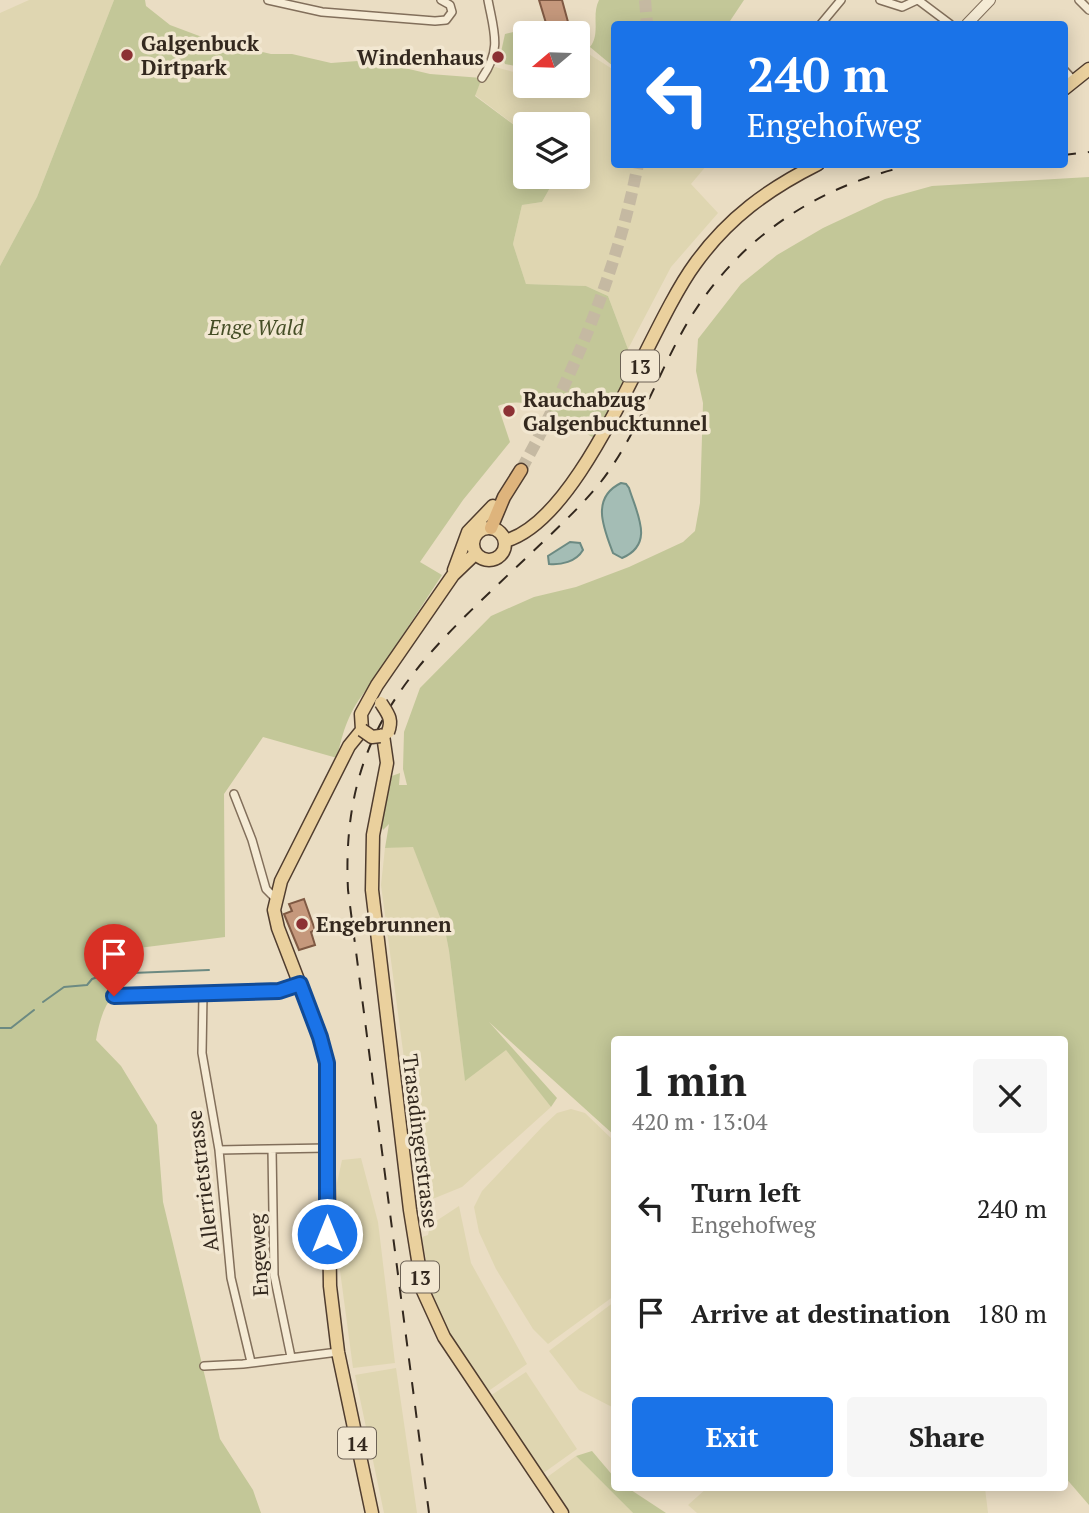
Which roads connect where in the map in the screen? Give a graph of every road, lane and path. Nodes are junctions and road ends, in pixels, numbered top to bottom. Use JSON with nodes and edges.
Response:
{"nodes":[{"id":1,"x":268,"y":0,"type":"edge"},
{"id":2,"x":441,"y":0,"type":"edge"},
{"id":3,"x":488,"y":0,"type":"edge"},
{"id":4,"x":842,"y":0,"type":"edge"},
{"id":5,"x":880,"y":0,"type":"edge"},
{"id":6,"x":917,"y":0,"type":"edge"},
{"id":7,"x":990,"y":0,"type":"edge"},
{"id":8,"x":1079,"y":0,"type":"edge"},
{"id":9,"x":1089,"y":10,"type":"edge"},
{"id":10,"x":824,"y":21,"type":"edge"},
{"id":11,"x":946,"y":21,"type":"edge"},
{"id":12,"x":970,"y":21,"type":"edge"},
{"id":13,"x":1089,"y":69,"type":"edge"},
{"id":14,"x":482,"y":78,"type":"dead end"},
{"id":15,"x":1070,"y":86,"type":"edge"},
{"id":16,"x":810,"y":168,"type":"edge"},
{"id":17,"x":521,"y":470,"type":"tunnel mouth"},
{"id":18,"x":505,"y":497,"type":"junction"},
{"id":19,"x":493,"y":506,"type":"joint"},
{"id":20,"x":492,"y":528,"type":"junction"},
{"id":21,"x":505,"y":541,"type":"junction"},
{"id":22,"x":476,"y":553,"type":"junction"},
{"id":23,"x":453,"y":575,"type":"junction"},
{"id":24,"x":391,"y":666,"type":"junction"},
{"id":25,"x":374,"y":704,"type":"junction"},
{"id":26,"x":361,"y":728,"type":"junction"},
{"id":27,"x":384,"y":734,"type":"junction"},
{"id":28,"x":234,"y":794,"type":"dead end"},
{"id":29,"x":275,"y":898,"type":"junction"},
{"id":30,"x":300,"y":984,"type":"junction"},
{"id":31,"x":203,"y":995,"type":"junction"},
{"id":32,"x":114,"y":996,"type":"dead end"},
{"id":33,"x":328,"y":1148,"type":"junction"},
{"id":34,"x":272,"y":1149,"type":"junction"},
{"id":35,"x":219,"y":1150,"type":"junction"},
{"id":36,"x":338,"y":1352,"type":"junction"},
{"id":37,"x":291,"y":1357,"type":"junction"},
{"id":38,"x":251,"y":1362,"type":"junction"},
{"id":39,"x":204,"y":1366,"type":"dead end"},
{"id":40,"x":372,"y":1513,"type":"edge"},
{"id":41,"x":562,"y":1513,"type":"edge"}],
"edges":[{"from":1,"to":2,"type":"street"},
{"from":3,"to":14,"type":"street"},
{"from":4,"to":10,"type":"street"},
{"from":5,"to":6,"type":"street"},
{"from":6,"to":11,"type":"street"},
{"from":7,"to":12,"type":"street"},
{"from":8,"to":9,"type":"street"},
{"from":13,"to":15,"type":"main road"},
{"from":16,"to":21,"type":"main road","number":"13"},
{"from":17,"to":18,"type":"highway"},
{"from":18,"to":19,"type":"highway"},
{"from":18,"to":20,"type":"highway"},
{"from":19,"to":23,"type":"main road"},
{"from":20,"to":21,"type":"main road"},
{"from":20,"to":22,"type":"main road","number":"13"},
{"from":21,"to":22,"type":"main road","number":"13"},
{"from":22,"to":23,"type":"main road","number":"13"},
{"from":23,"to":24,"type":"main road","number":"13"},
{"from":24,"to":25,"type":"main road","number":"13"},
{"from":24,"to":25,"type":"main road","number":"13"},
{"from":25,"to":26,"type":"main road","number":"13"},
{"from":25,"to":27,"type":"main road","number":"13","bridge":true},
{"from":26,"to":27,"type":"main road","bridge":true},
{"from":26,"to":29,"type":"main road"},
{"from":27,"to":41,"type":"main road","name":"Trasadingerstrasse","number":"13"},
{"from":28,"to":29,"type":"street"},
{"from":29,"to":30,"type":"main road","number":"14"},
{"from":30,"to":31,"type":"street"},
{"from":30,"to":33,"type":"main road","number":"14"},
{"from":31,"to":32,"type":"street"},
{"from":31,"to":35,"type":"street","name":"Allerrietstrasse"},
{"from":33,"to":34,"type":"street"},
{"from":33,"to":36,"type":"main road","number":"14"},
{"from":34,"to":35,"type":"street"},
{"from":34,"to":37,"type":"street","name":"Engeweg"},
{"from":35,"to":38,"type":"street","name":"Allerrietstrasse"},
{"from":36,"to":37,"type":"street"},
{"from":36,"to":40,"type":"main road","number":"14"},
{"from":37,"to":38,"type":"street"},
{"from":38,"to":39,"type":"street"}]}
